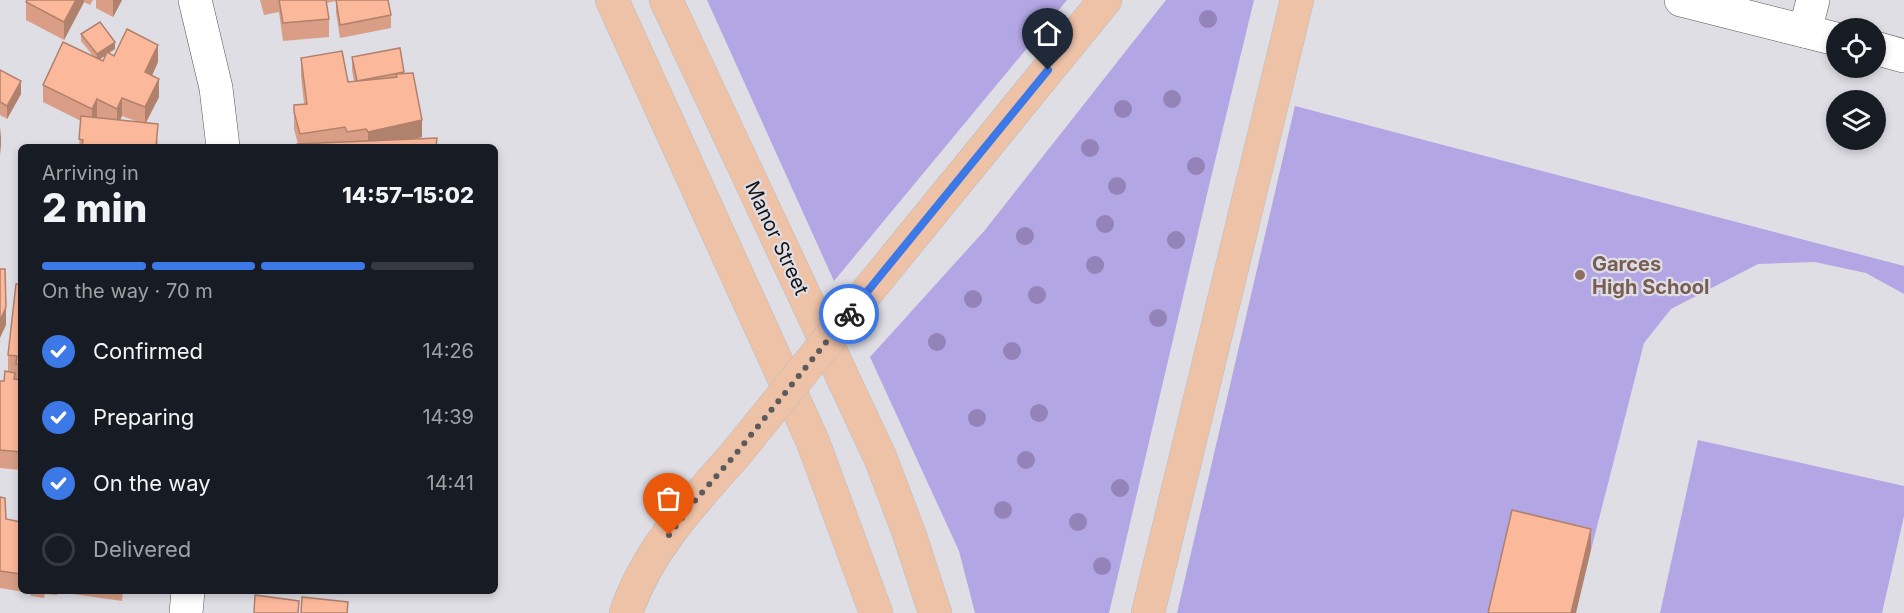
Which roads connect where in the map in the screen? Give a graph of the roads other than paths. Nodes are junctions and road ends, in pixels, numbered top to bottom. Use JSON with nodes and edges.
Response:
{"nodes":[{"id":1,"x":195,"y":0,"type":"edge"},
{"id":2,"x":612,"y":0,"type":"edge"},
{"id":3,"x":666,"y":0,"type":"edge"},
{"id":4,"x":1105,"y":0,"type":"edge"},
{"id":5,"x":1297,"y":0,"type":"edge"},
{"id":6,"x":1681,"y":0,"type":"edge"},
{"id":7,"x":1813,"y":0,"type":"edge"},
{"id":8,"x":1805,"y":31,"type":"junction"},
{"id":9,"x":1826,"y":36,"type":"edge"},
{"id":10,"x":1886,"y":51,"type":"edge"},
{"id":11,"x":1904,"y":56,"type":"edge"},
{"id":12,"x":223,"y":144,"type":"edge"},
{"id":13,"x":862,"y":573,"type":"junction"},
{"id":14,"x":188,"y":594,"type":"edge"},
{"id":15,"x":186,"y":613,"type":"edge"},
{"id":16,"x":626,"y":613,"type":"edge"},
{"id":17,"x":867,"y":613,"type":"edge"},
{"id":18,"x":876,"y":613,"type":"edge"},
{"id":19,"x":935,"y":613,"type":"edge"},
{"id":20,"x":1148,"y":613,"type":"edge"}],
"edges":[{"from":1,"to":12,"type":"street"},
{"from":2,"to":13,"type":"main road"},
{"from":3,"to":19,"type":"main road","name":"Manor Street"},
{"from":4,"to":16,"type":"main road","bridge":true},
{"from":5,"to":20,"type":"main road"},
{"from":6,"to":8,"type":"street"},
{"from":7,"to":8,"type":"street"},
{"from":8,"to":9,"type":"street"},
{"from":10,"to":11,"type":"street"},
{"from":13,"to":17,"type":"main road"},
{"from":13,"to":18,"type":"main road"},
{"from":14,"to":15,"type":"street"}]}
